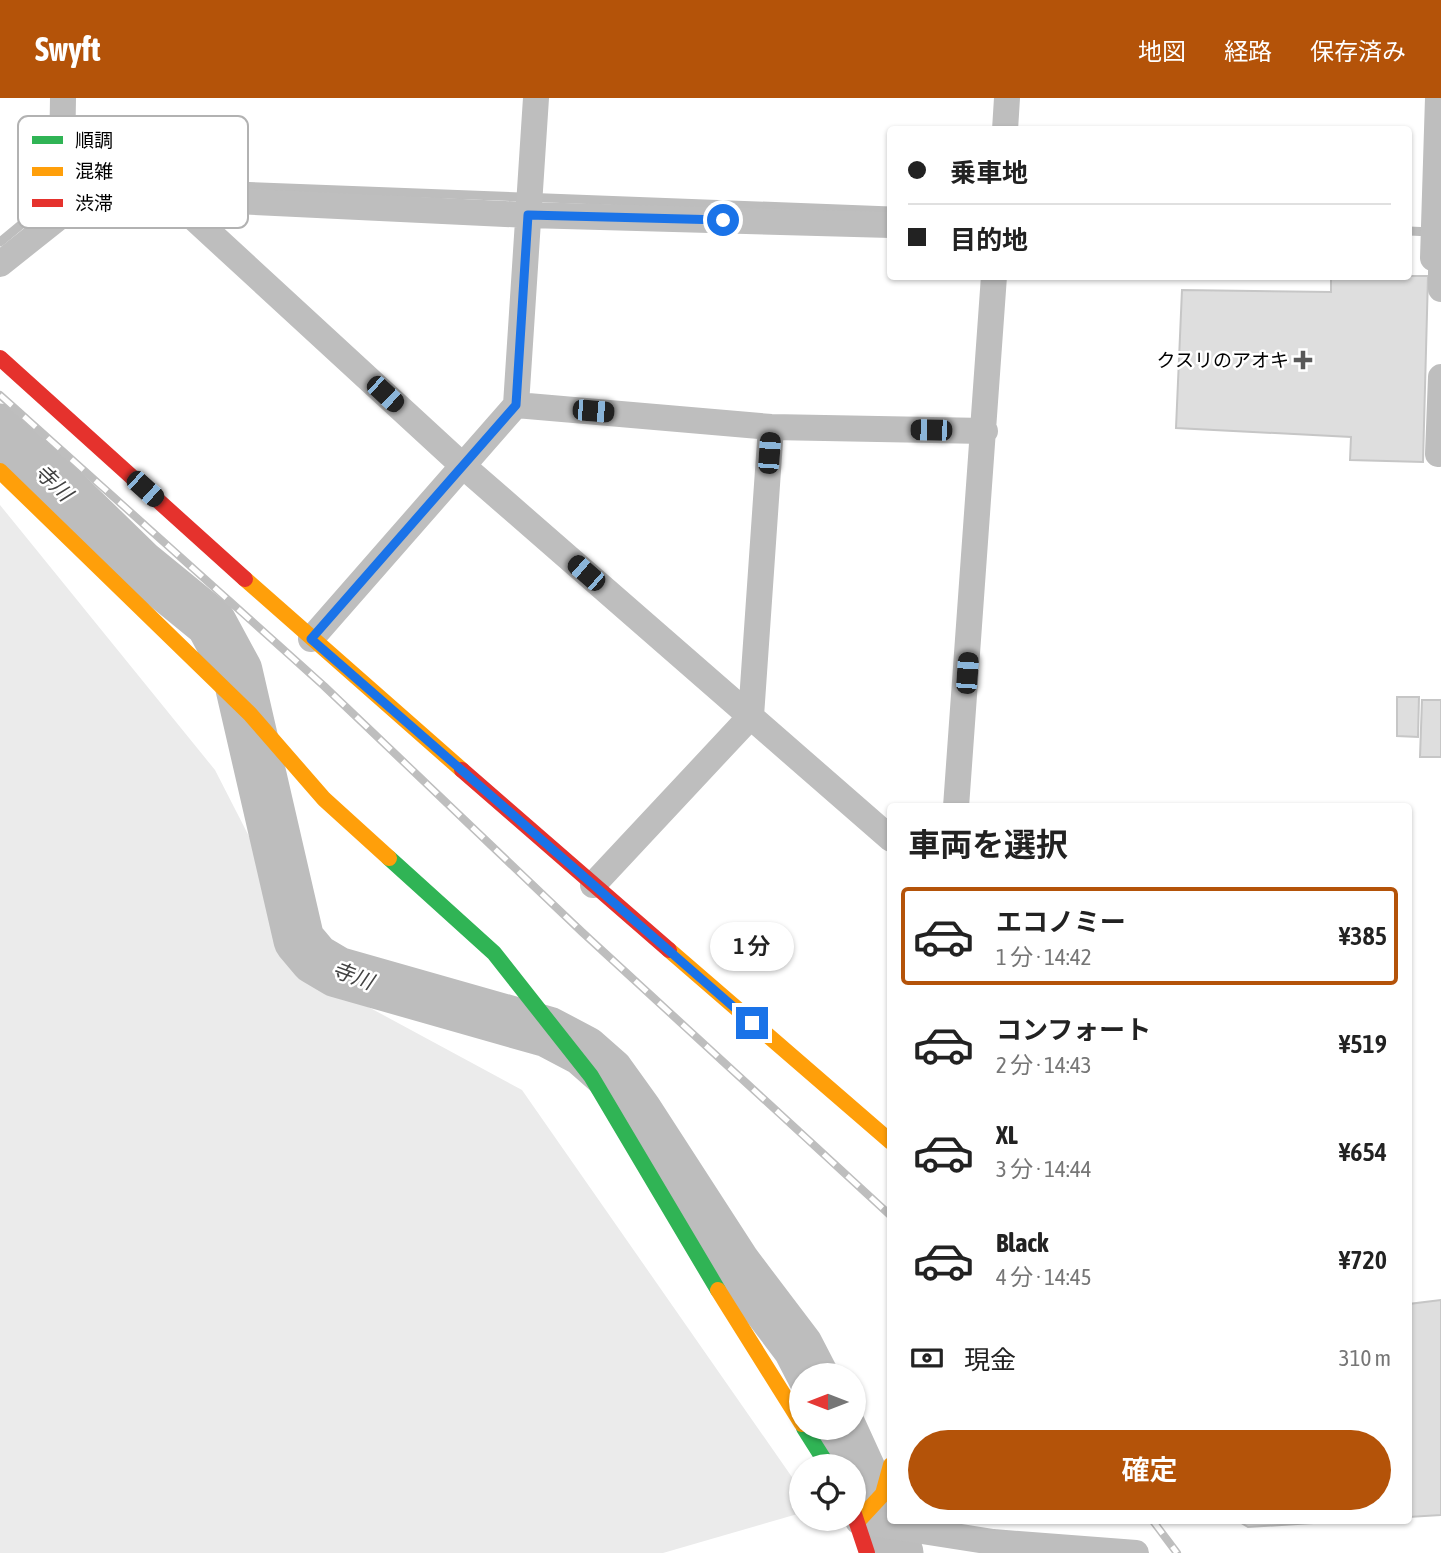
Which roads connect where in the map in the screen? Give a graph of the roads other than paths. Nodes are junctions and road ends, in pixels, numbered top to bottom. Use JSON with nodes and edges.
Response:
{"nodes":[{"id":1,"x":63,"y":98,"type":"edge"},
{"id":2,"x":536,"y":98,"type":"edge"},
{"id":3,"x":1007,"y":98,"type":"edge"},
{"id":4,"x":1438,"y":98,"type":"edge"},
{"id":5,"x":63,"y":116,"type":"edge"},
{"id":6,"x":1005,"y":126,"type":"edge"},
{"id":7,"x":530,"y":198,"type":"junction"},
{"id":8,"x":248,"y":199,"type":"edge"},
{"id":9,"x":887,"y":225,"type":"edge"},
{"id":10,"x":41,"y":228,"type":"edge"},
{"id":11,"x":204,"y":228,"type":"edge"},
{"id":12,"x":1432,"y":250,"type":"edge"},
{"id":13,"x":0,"y":264,"type":"edge"},
{"id":14,"x":994,"y":280,"type":"edge"},
{"id":15,"x":1441,"y":289,"type":"edge"},
{"id":16,"x":0,"y":358,"type":"edge"},
{"id":17,"x":1441,"y":377,"type":"edge"},
{"id":18,"x":516,"y":405,"type":"junction"},
{"id":19,"x":771,"y":427,"type":"junction"},
{"id":20,"x":985,"y":431,"type":"junction"},
{"id":21,"x":1438,"y":454,"type":"dead end"},
{"id":22,"x":462,"y":466,"type":"junction"},
{"id":23,"x":0,"y":471,"type":"edge"},
{"id":24,"x":311,"y":639,"type":"junction"},
{"id":25,"x":751,"y":716,"type":"junction"},
{"id":26,"x":956,"y":803,"type":"edge"},
{"id":27,"x":887,"y":835,"type":"edge"},
{"id":28,"x":593,"y":885,"type":"junction"},
{"id":29,"x":887,"y":1139,"type":"edge"},
{"id":30,"x":789,"y":1403,"type":"edge"},
{"id":31,"x":887,"y":1480,"type":"edge"},
{"id":32,"x":866,"y":1509,"type":"edge"},
{"id":33,"x":866,"y":1520,"type":"edge"},
{"id":34,"x":887,"y":1523,"type":"edge"},
{"id":35,"x":893,"y":1524,"type":"edge"},
{"id":36,"x":860,"y":1531,"type":"edge"},
{"id":37,"x":867,"y":1553,"type":"edge"},
{"id":38,"x":1136,"y":1553,"type":"edge"}],
"edges":[{"from":1,"to":5,"type":"street"},
{"from":2,"to":7,"type":"street"},
{"from":3,"to":6,"type":"street"},
{"from":4,"to":12,"type":"street"},
{"from":7,"to":8,"type":"street"},
{"from":7,"to":9,"type":"street"},
{"from":7,"to":18,"type":"street"},
{"from":10,"to":13,"type":"street"},
{"from":11,"to":22,"type":"street"},
{"from":12,"to":15,"type":"street"},
{"from":14,"to":20,"type":"street"},
{"from":16,"to":24,"type":"street"},
{"from":17,"to":21,"type":"street"},
{"from":18,"to":19,"type":"street"},
{"from":18,"to":22,"type":"street"},
{"from":19,"to":20,"type":"street"},
{"from":19,"to":25,"type":"street"},
{"from":20,"to":26,"type":"street"},
{"from":22,"to":24,"type":"street"},
{"from":22,"to":25,"type":"street"},
{"from":23,"to":30,"type":"street"},
{"from":24,"to":28,"type":"street"},
{"from":25,"to":27,"type":"street"},
{"from":25,"to":28,"type":"street"},
{"from":28,"to":29,"type":"street"},
{"from":31,"to":32,"type":"street"},
{"from":33,"to":34,"type":"street"},
{"from":35,"to":38,"type":"street"},
{"from":36,"to":37,"type":"street"}]}
